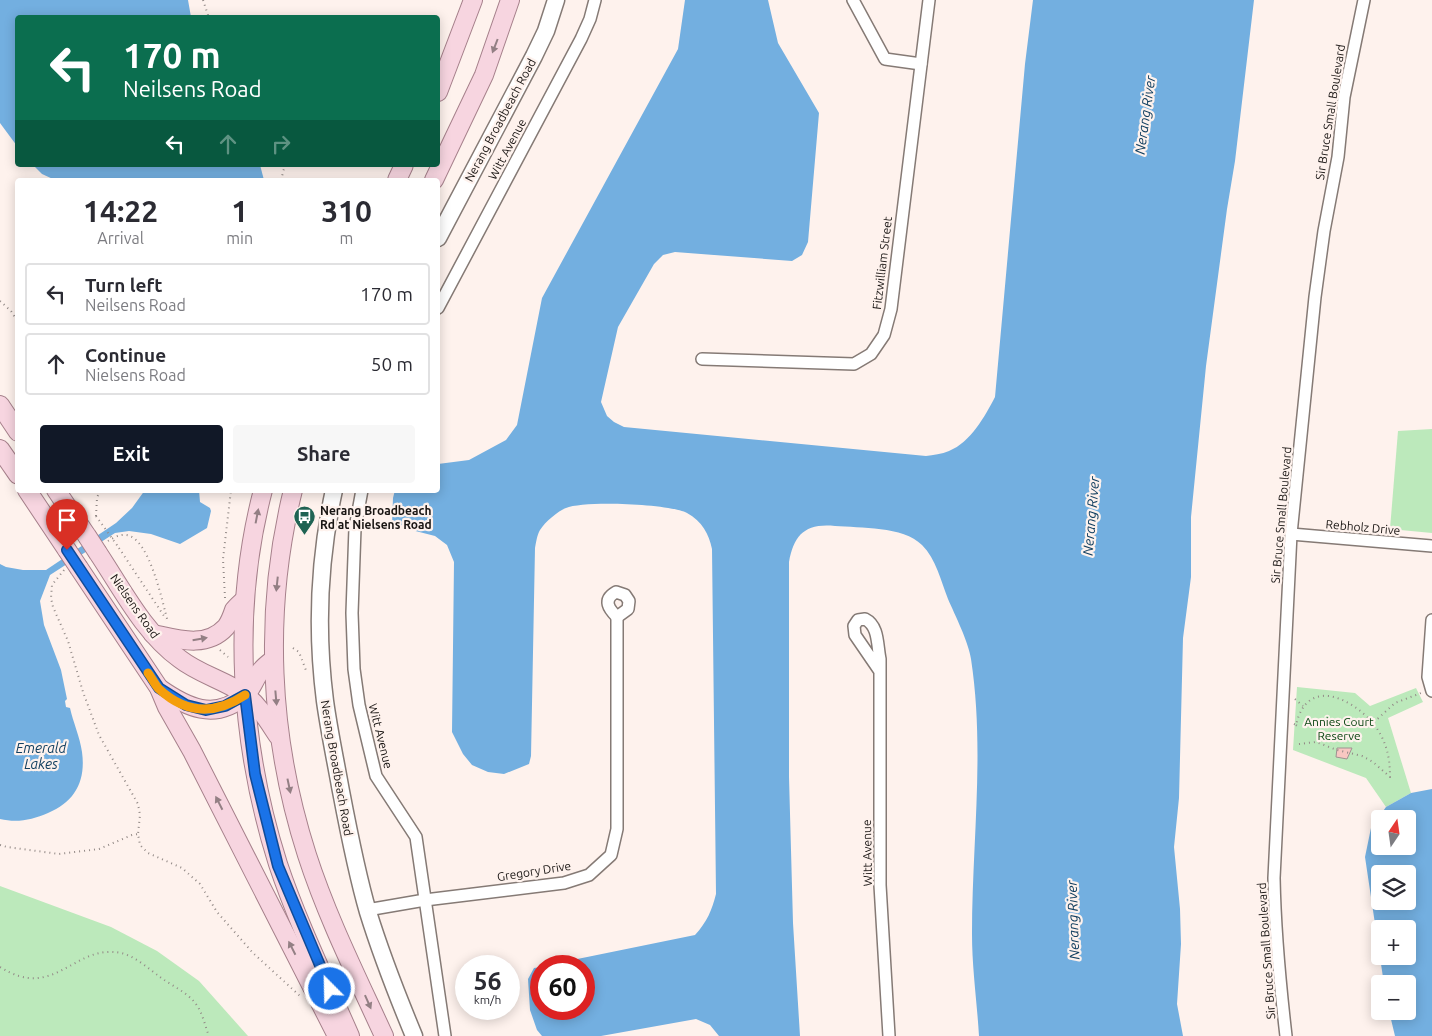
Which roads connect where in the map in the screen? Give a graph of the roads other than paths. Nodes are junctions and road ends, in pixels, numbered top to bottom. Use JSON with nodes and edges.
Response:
{"nodes":[{"id":1,"x":473,"y":0,"type":"edge"},
{"id":2,"x":510,"y":0,"type":"edge"},
{"id":3,"x":556,"y":0,"type":"edge"},
{"id":4,"x":595,"y":0,"type":"edge"},
{"id":5,"x":853,"y":0,"type":"edge"},
{"id":6,"x":929,"y":0,"type":"edge"},
{"id":7,"x":1364,"y":0,"type":"edge"},
{"id":8,"x":921,"y":64,"type":"junction"},
{"id":9,"x":440,"y":87,"type":"edge"},
{"id":10,"x":435,"y":178,"type":"edge"},
{"id":11,"x":440,"y":234,"type":"edge"},
{"id":12,"x":440,"y":304,"type":"edge"},
{"id":13,"x":702,"y":359,"type":"dead end"},
{"id":14,"x":0,"y":404,"type":"edge"},
{"id":15,"x":15,"y":427,"type":"edge"},
{"id":16,"x":0,"y":448,"type":"edge"},
{"id":17,"x":15,"y":470,"type":"edge"},
{"id":18,"x":29,"y":493,"type":"edge"},
{"id":19,"x":58,"y":493,"type":"edge"},
{"id":20,"x":262,"y":493,"type":"edge"},
{"id":21,"x":292,"y":493,"type":"edge"},
{"id":22,"x":334,"y":493,"type":"edge"},
{"id":23,"x":361,"y":493,"type":"edge"},
{"id":24,"x":1291,"y":534,"type":"junction"},
{"id":25,"x":1432,"y":546,"type":"edge"},
{"id":26,"x":245,"y":599,"type":"junction"},
{"id":27,"x":617,"y":617,"type":"dead end"},
{"id":28,"x":1432,"y":620,"type":"edge"},
{"id":29,"x":153,"y":634,"type":"junction"},
{"id":30,"x":274,"y":659,"type":"junction"},
{"id":31,"x":879,"y":670,"type":"dead end"},
{"id":32,"x":159,"y":688,"type":"junction"},
{"id":33,"x":1431,"y":690,"type":"edge"},
{"id":34,"x":245,"y":695,"type":"junction"},
{"id":35,"x":279,"y":738,"type":"junction"},
{"id":36,"x":425,"y":900,"type":"junction"},
{"id":37,"x":368,"y":910,"type":"junction"},
{"id":38,"x":337,"y":1036,"type":"edge"},
{"id":39,"x":350,"y":1036,"type":"edge"},
{"id":40,"x":384,"y":1036,"type":"edge"},
{"id":41,"x":414,"y":1036,"type":"edge"},
{"id":42,"x":445,"y":1036,"type":"edge"},
{"id":43,"x":889,"y":1036,"type":"edge"},
{"id":44,"x":1286,"y":1036,"type":"edge"}],
"edges":[{"from":1,"to":9,"type":"main road"},
{"from":2,"to":10,"type":"main road","one_way":true},
{"from":3,"to":11,"type":"street","name":"Nerang Broadbeach Road"},
{"from":4,"to":12,"type":"street","name":"Witt Avenue"},
{"from":5,"to":8,"type":"street"},
{"from":6,"to":8,"type":"street","name":"Fitzwilliam Street"},
{"from":7,"to":24,"type":"street","name":"Sir Bruce Small Boulevard"},
{"from":8,"to":13,"type":"street","name":"Fitzwilliam Street"},
{"from":14,"to":15,"type":"main road"},
{"from":16,"to":17,"type":"main road"},
{"from":18,"to":32,"type":"main road","name":"Nielsens Road","bridge":true},
{"from":19,"to":29,"type":"main road","name":"Nielsens Road","bridge":true},
{"from":26,"to":20,"type":"main road","one_way":true},
{"from":21,"to":30,"type":"main road","one_way":true},
{"from":22,"to":37,"type":"street","name":"Nerang Broadbeach Road"},
{"from":23,"to":36,"type":"street","name":"Witt Avenue"},
{"from":24,"to":25,"type":"street","name":"Rebholz Drive"},
{"from":24,"to":44,"type":"street","name":"Sir Bruce Small Boulevard"},
{"from":29,"to":26,"type":"main road","one_way":true},
{"from":26,"to":34,"type":"main road"},
{"from":27,"to":36,"type":"street","name":"Gregory Drive"},
{"from":28,"to":33,"type":"street"},
{"from":29,"to":34,"type":"main road","name":"Nielsens Road"},
{"from":30,"to":34,"type":"main road"},
{"from":30,"to":35,"type":"main road","one_way":true},
{"from":31,"to":43,"type":"street","name":"Witt Avenue"},
{"from":32,"to":34,"type":"main road"},
{"from":38,"to":32,"type":"main road","one_way":true},
{"from":34,"to":35,"type":"main road","name":"Nielsens Road"},
{"from":34,"to":39,"type":"main road"},
{"from":35,"to":40,"type":"main road","one_way":true},
{"from":36,"to":37,"type":"street","name":"Gregory Drive"},
{"from":36,"to":42,"type":"street","name":"Witt Avenue"},
{"from":37,"to":41,"type":"street","name":"Nerang Broadbeach Road"}]}
